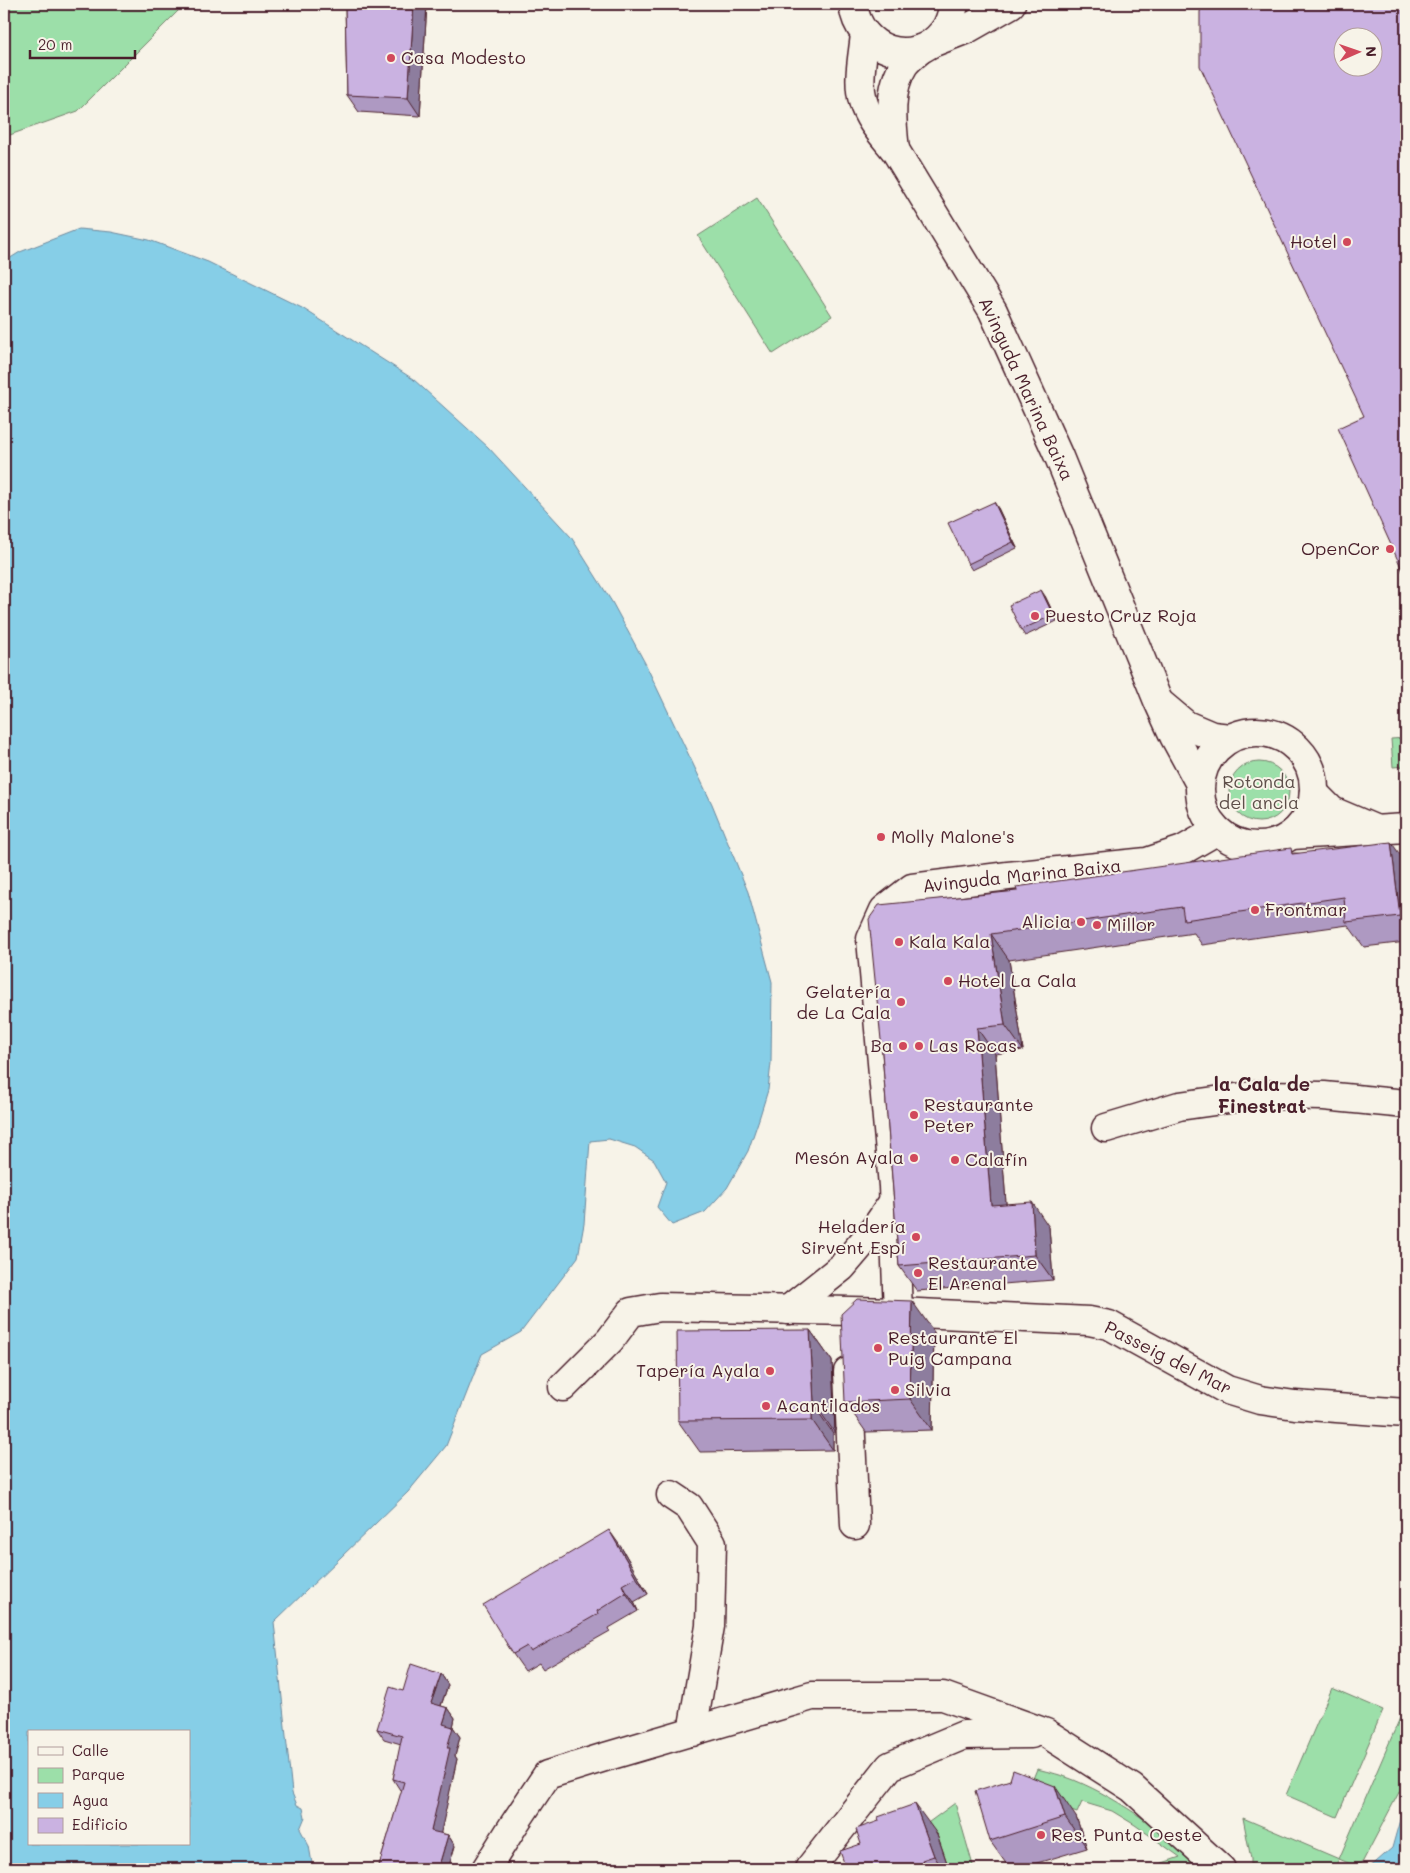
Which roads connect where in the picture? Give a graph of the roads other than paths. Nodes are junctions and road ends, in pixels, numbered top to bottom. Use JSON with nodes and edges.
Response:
{"nodes":[{"id":1,"x":853,"y":4,"type":"edge"},
{"id":2,"x":954,"y":4,"type":"edge"},
{"id":3,"x":1011,"y":4,"type":"edge"},
{"id":4,"x":865,"y":34,"type":"junction"},
{"id":5,"x":927,"y":46,"type":"junction"},
{"id":6,"x":894,"y":138,"type":"junction"},
{"id":7,"x":1158,"y":702,"type":"junction"},
{"id":8,"x":1230,"y":738,"type":"junction"},
{"id":9,"x":1199,"y":782,"type":"junction"},
{"id":10,"x":1323,"y":802,"type":"junction"},
{"id":11,"x":1406,"y":828,"type":"edge"},
{"id":12,"x":1379,"y":830,"type":"junction"},
{"id":13,"x":1216,"y":831,"type":"junction"},
{"id":14,"x":1292,"y":835,"type":"junction"},
{"id":15,"x":1406,"y":1104,"type":"edge"},
{"id":16,"x":1106,"y":1128,"type":"dead end"},
{"id":17,"x":893,"y":1202,"type":"junction"},
{"id":18,"x":788,"y":1310,"type":"junction"},
{"id":19,"x":845,"y":1311,"type":"junction"},
{"id":20,"x":898,"y":1312,"type":"junction"},
{"id":21,"x":563,"y":1387,"type":"dead end"},
{"id":22,"x":1406,"y":1413,"type":"edge"},
{"id":23,"x":672,"y":1495,"type":"dead end"},
{"id":24,"x":855,"y":1525,"type":"dead end"},
{"id":25,"x":692,"y":1732,"type":"junction"},
{"id":26,"x":1046,"y":1733,"type":"junction"},
{"id":27,"x":486,"y":1869,"type":"edge"},
{"id":28,"x":809,"y":1869,"type":"edge"},
{"id":29,"x":1221,"y":1869,"type":"edge"}],
"edges":[{"from":1,"to":4,"type":"street"},
{"from":2,"to":5,"type":"street"},
{"from":3,"to":5,"type":"street"},
{"from":4,"to":5,"type":"street"},
{"from":4,"to":6,"type":"street","name":"Avinguda Marina Baixa"},
{"from":5,"to":6,"type":"street"},
{"from":6,"to":7,"type":"street","name":"Avinguda Marina Baixa"},
{"from":7,"to":8,"type":"street","name":"Avinguda Marina Baixa"},
{"from":7,"to":9,"type":"street","name":"Avinguda Marina Baixa"},
{"from":8,"to":9,"type":"street"},
{"from":8,"to":10,"type":"street"},
{"from":9,"to":13,"type":"street"},
{"from":10,"to":12,"type":"street"},
{"from":10,"to":14,"type":"street"},
{"from":11,"to":12,"type":"street"},
{"from":12,"to":14,"type":"street"},
{"from":13,"to":14,"type":"street"},
{"from":13,"to":17,"type":"street","name":"Avinguda Marina Baixa"},
{"from":15,"to":16,"type":"street"},
{"from":17,"to":18,"type":"street"},
{"from":17,"to":20,"type":"street","name":"Avinguda Marina Baixa"},
{"from":18,"to":19,"type":"street"},
{"from":18,"to":21,"type":"street"},
{"from":19,"to":20,"type":"street"},
{"from":19,"to":24,"type":"street"},
{"from":20,"to":22,"type":"street","name":"Passeig del Mar"},
{"from":23,"to":25,"type":"street"},
{"from":25,"to":26,"type":"street"},
{"from":25,"to":27,"type":"street"},
{"from":26,"to":28,"type":"street"},
{"from":26,"to":29,"type":"street"}]}
